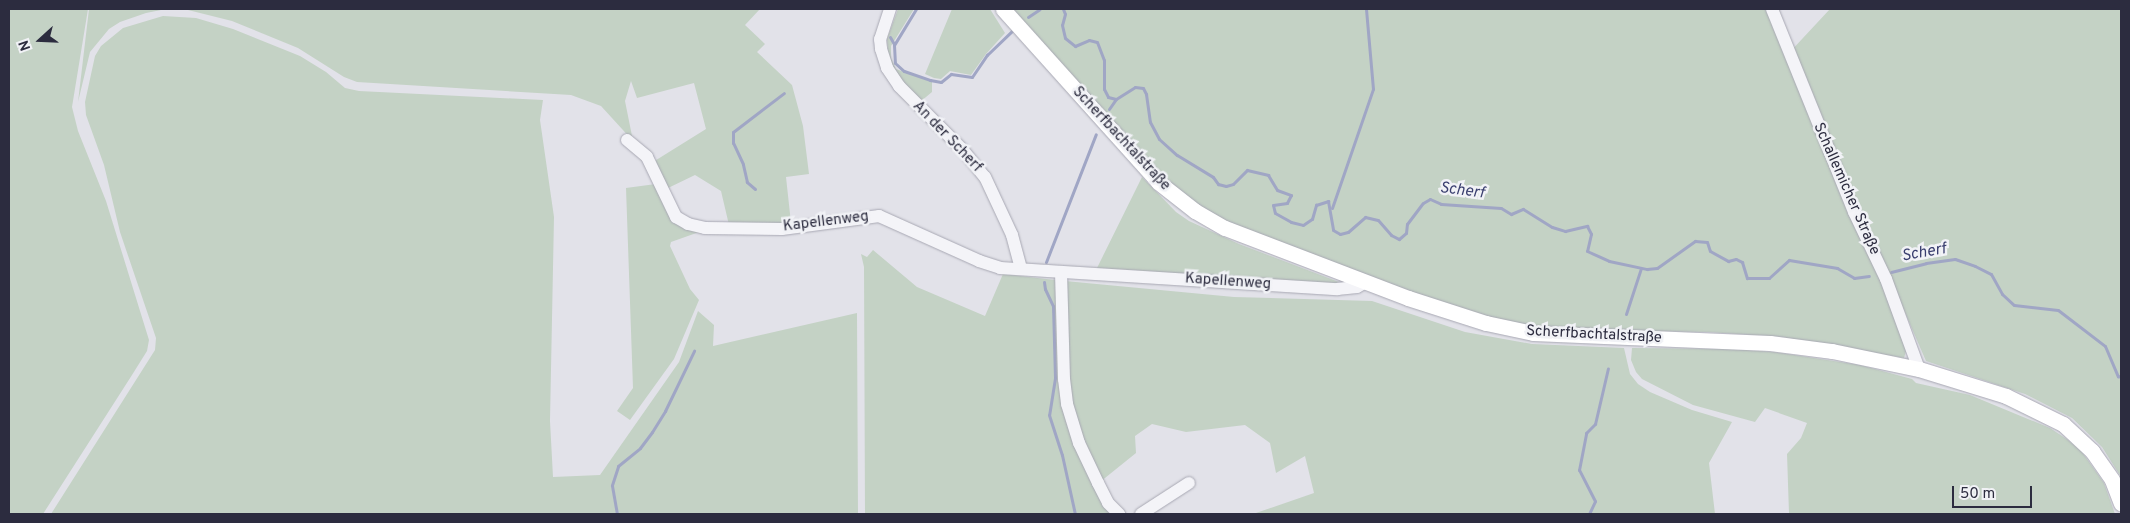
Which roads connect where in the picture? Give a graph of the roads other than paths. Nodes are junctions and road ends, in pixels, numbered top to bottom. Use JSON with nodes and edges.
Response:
{"nodes":[{"id":1,"x":890,"y":9,"type":"edge"},
{"id":2,"x":1003,"y":9,"type":"edge"},
{"id":3,"x":1772,"y":9,"type":"edge"},
{"id":4,"x":627,"y":140,"type":"dead end"},
{"id":5,"x":1021,"y":268,"type":"junction"},
{"id":6,"x":1061,"y":272,"type":"junction"},
{"id":7,"x":1364,"y":283,"type":"junction"},
{"id":8,"x":1919,"y":369,"type":"junction"},
{"id":9,"x":1189,"y":483,"type":"dead end"},
{"id":10,"x":2121,"y":503,"type":"edge"},
{"id":11,"x":1119,"y":514,"type":"edge"},
{"id":12,"x":1141,"y":514,"type":"edge"}],
"edges":[{"from":1,"to":5,"type":"street","name":"An der Scherf"},
{"from":2,"to":7,"type":"main road","name":"Scherfbachtalstraße"},
{"from":3,"to":8,"type":"street","name":"Schallemicher Straße"},
{"from":4,"to":5,"type":"street","name":"Kapellenweg"},
{"from":5,"to":6,"type":"street","name":"Kapellenweg"},
{"from":6,"to":7,"type":"street","name":"Kapellenweg"},
{"from":6,"to":11,"type":"street"},
{"from":7,"to":8,"type":"main road","name":"Scherfbachtalstraße"},
{"from":8,"to":10,"type":"main road","name":"Scherfbachtalstraße"},
{"from":9,"to":12,"type":"street"}]}
